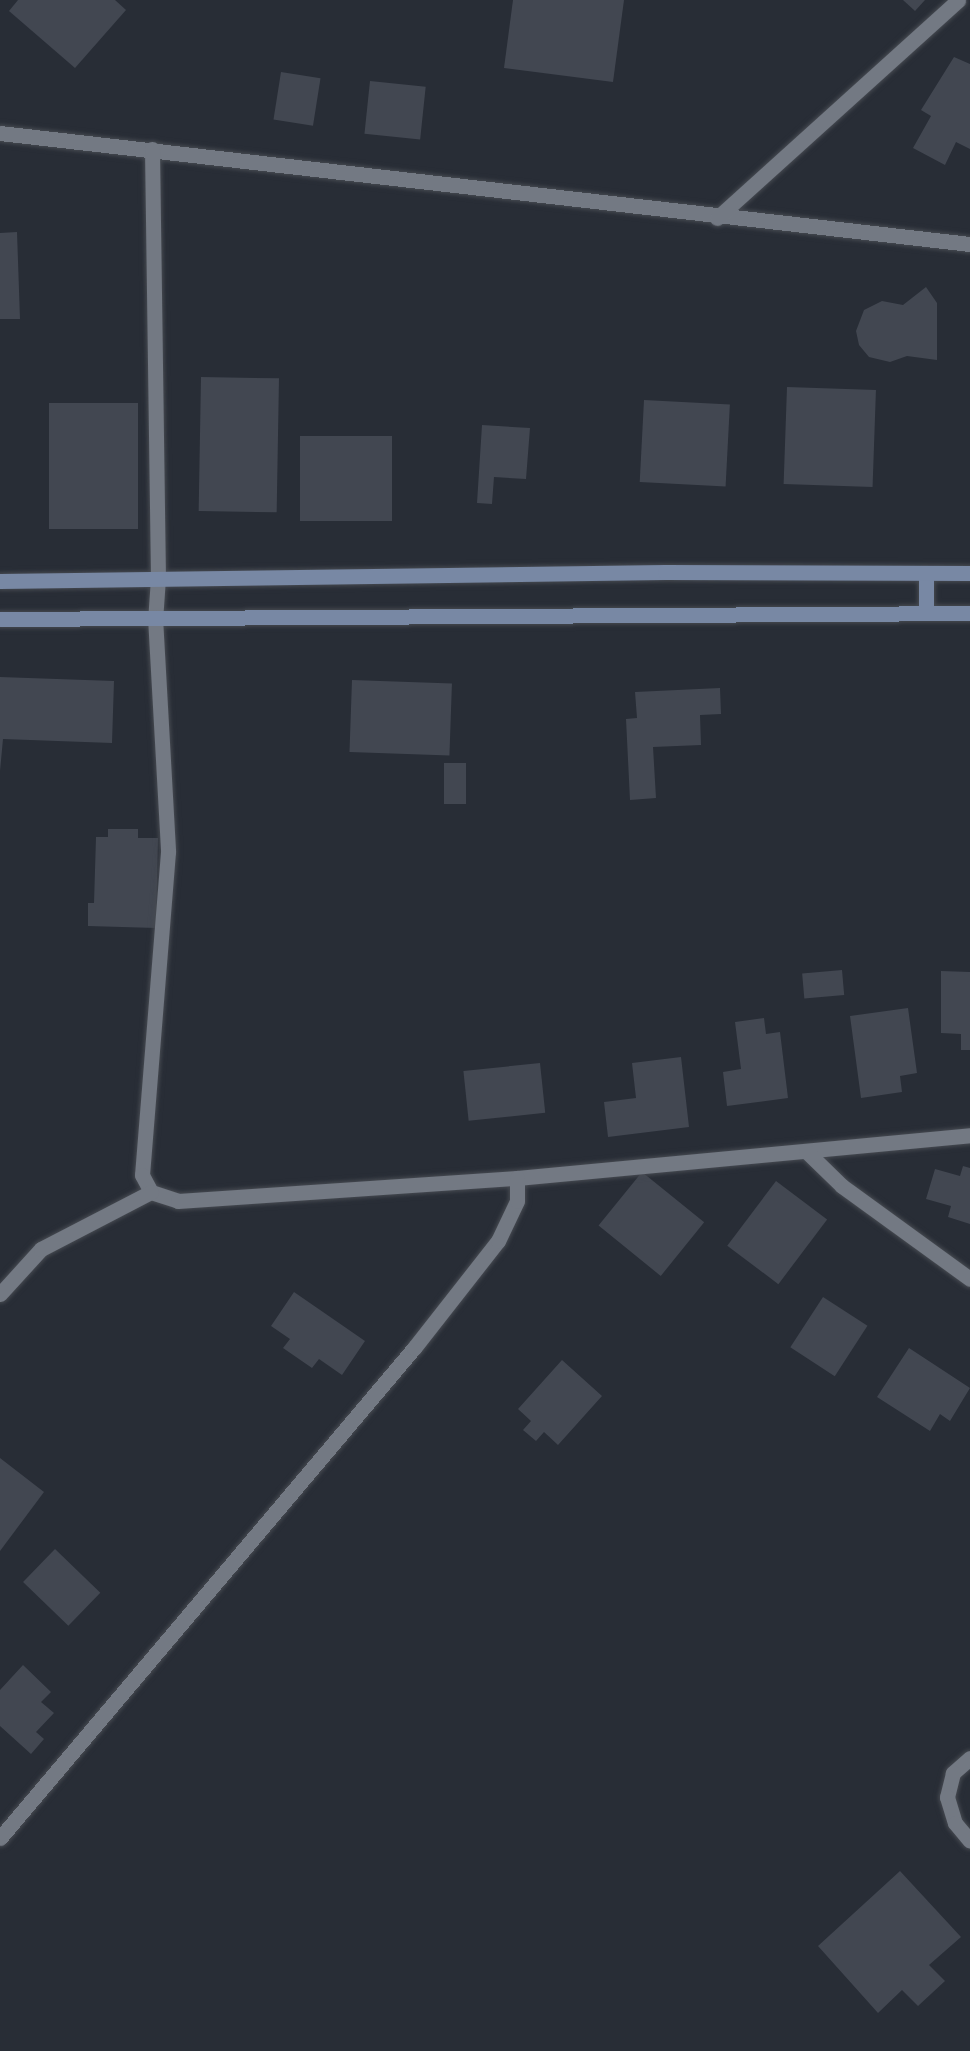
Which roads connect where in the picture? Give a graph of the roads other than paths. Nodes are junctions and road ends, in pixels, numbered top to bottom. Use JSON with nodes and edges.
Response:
{"nodes":[{"id":1,"x":958,"y":0,"type":"edge"},
{"id":2,"x":0,"y":133,"type":"edge"},
{"id":3,"x":152,"y":148,"type":"junction"},
{"id":4,"x":717,"y":218,"type":"junction"},
{"id":5,"x":970,"y":244,"type":"edge"},
{"id":6,"x":926,"y":573,"type":"junction"},
{"id":7,"x":970,"y":573,"type":"edge"},
{"id":8,"x":158,"y":578,"type":"junction"},
{"id":9,"x":0,"y":581,"type":"edge"},
{"id":10,"x":926,"y":613,"type":"junction"},
{"id":11,"x":970,"y":613,"type":"edge"},
{"id":12,"x":155,"y":617,"type":"junction"},
{"id":13,"x":0,"y":619,"type":"edge"},
{"id":14,"x":970,"y":1135,"type":"edge"},
{"id":15,"x":806,"y":1151,"type":"junction"},
{"id":16,"x":517,"y":1178,"type":"junction"},
{"id":17,"x":151,"y":1192,"type":"junction"},
{"id":18,"x":970,"y":1280,"type":"edge"},
{"id":19,"x":0,"y":1294,"type":"edge"},
{"id":20,"x":970,"y":1758,"type":"edge"},
{"id":21,"x":0,"y":1838,"type":"edge"},
{"id":22,"x":970,"y":1841,"type":"edge"}],
"edges":[{"from":1,"to":4,"type":"street"},
{"from":2,"to":3,"type":"street"},
{"from":3,"to":4,"type":"street"},
{"from":3,"to":8,"type":"street"},
{"from":4,"to":5,"type":"street"},
{"from":6,"to":7,"type":"main road"},
{"from":6,"to":8,"type":"main road"},
{"from":6,"to":10,"type":"main road"},
{"from":8,"to":9,"type":"main road"},
{"from":8,"to":12,"type":"street"},
{"from":10,"to":11,"type":"main road"},
{"from":10,"to":12,"type":"main road"},
{"from":12,"to":13,"type":"main road"},
{"from":12,"to":17,"type":"street"},
{"from":14,"to":15,"type":"street"},
{"from":15,"to":16,"type":"street"},
{"from":15,"to":18,"type":"street"},
{"from":16,"to":17,"type":"street"},
{"from":16,"to":21,"type":"street"},
{"from":17,"to":19,"type":"street"},
{"from":20,"to":22,"type":"street"}]}
